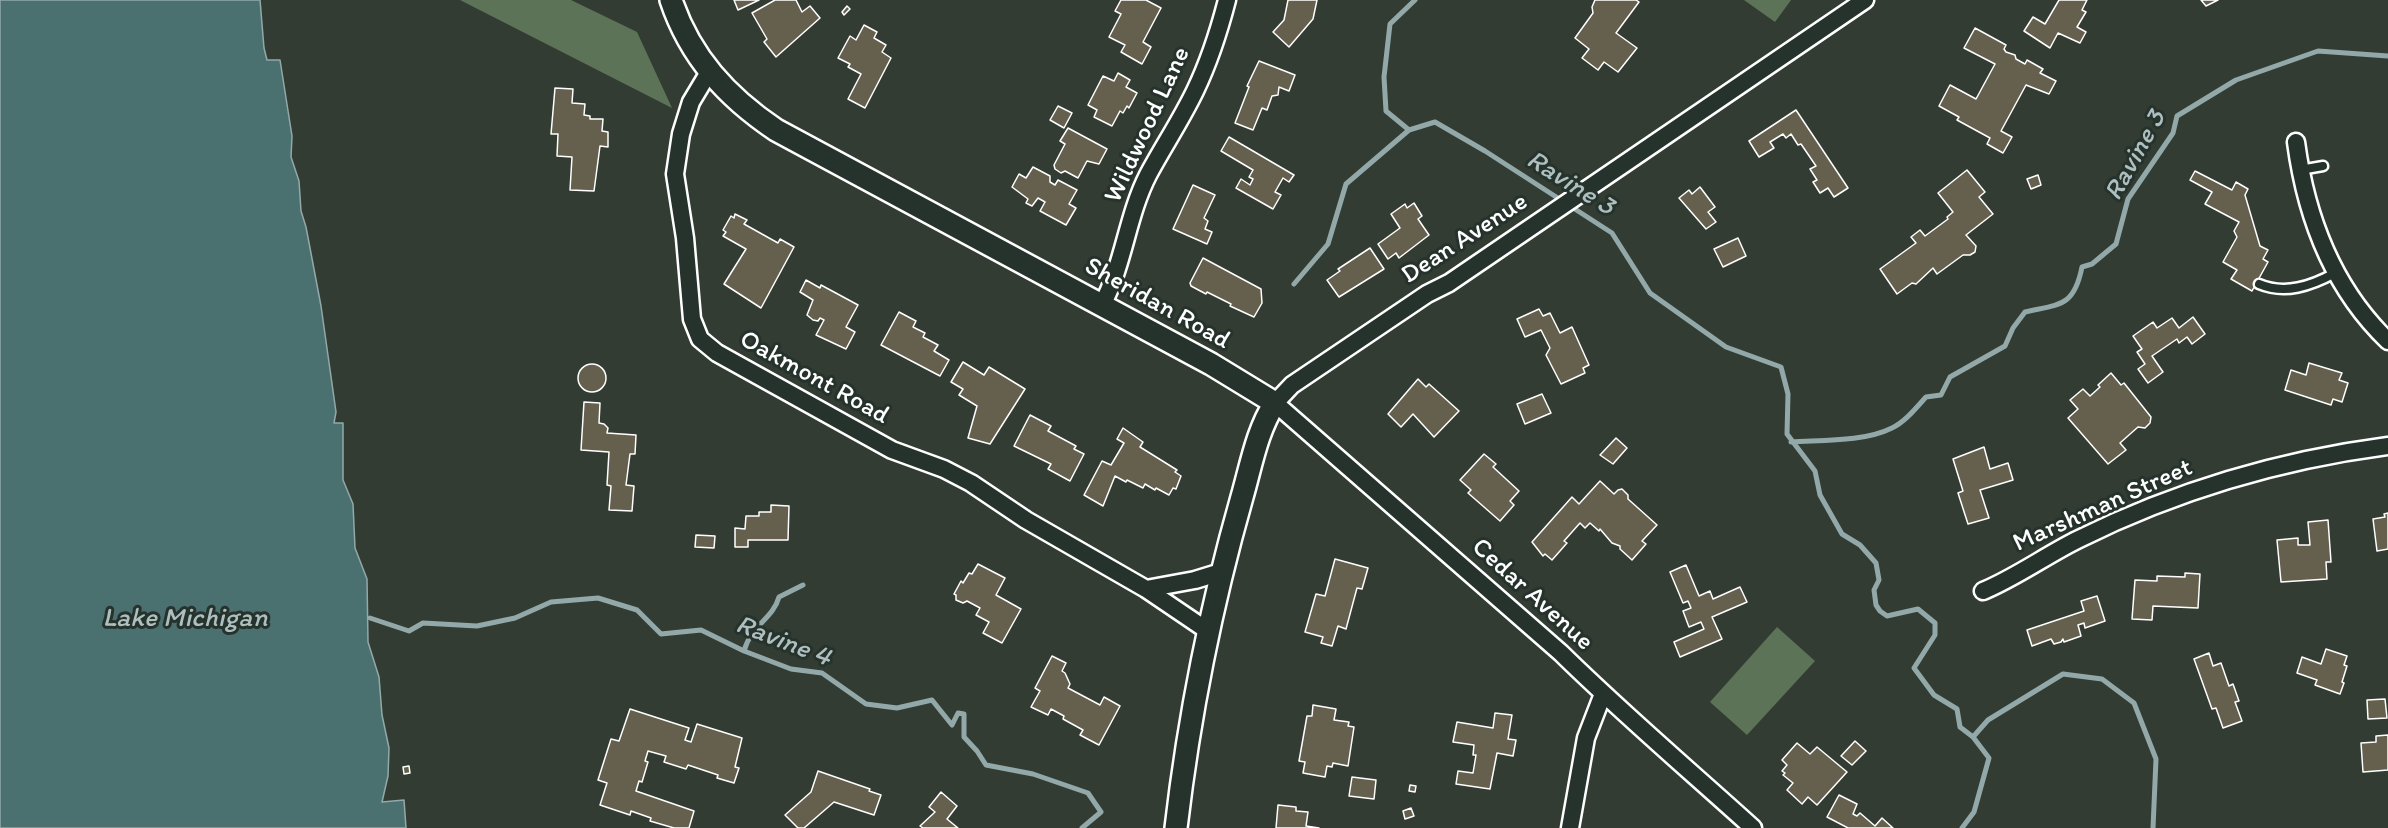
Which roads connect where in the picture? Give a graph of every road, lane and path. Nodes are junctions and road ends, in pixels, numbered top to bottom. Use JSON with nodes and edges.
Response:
{"nodes":[{"id":1,"x":671,"y":0,"type":"edge"},
{"id":2,"x":1227,"y":0,"type":"edge"},
{"id":3,"x":1865,"y":0,"type":"edge"},
{"id":4,"x":709,"y":72,"type":"junction"},
{"id":5,"x":2296,"y":142,"type":"dead end"},
{"id":6,"x":2323,"y":166,"type":"dead end"},
{"id":7,"x":2300,"y":170,"type":"junction"},
{"id":8,"x":2335,"y":273,"type":"junction"},
{"id":9,"x":2259,"y":284,"type":"dead end"},
{"id":10,"x":1102,"y":304,"type":"junction"},
{"id":11,"x":2387,"y":338,"type":"edge"},
{"id":12,"x":1275,"y":403,"type":"junction"},
{"id":13,"x":2388,"y":446,"type":"edge"},
{"id":14,"x":1221,"y":572,"type":"junction"},
{"id":15,"x":1146,"y":590,"type":"junction"},
{"id":16,"x":1983,"y":591,"type":"dead end"},
{"id":17,"x":1208,"y":631,"type":"junction"},
{"id":18,"x":1602,"y":694,"type":"junction"},
{"id":19,"x":1176,"y":828,"type":"edge"},
{"id":20,"x":1570,"y":828,"type":"edge"},
{"id":21,"x":1754,"y":828,"type":"edge"}],
"edges":[{"from":1,"to":4,"type":"street","name":"Sheridan Road"},
{"from":2,"to":10,"type":"street","name":"Wildwood Lane"},
{"from":3,"to":12,"type":"street","name":"Dean Avenue"},
{"from":4,"to":10,"type":"street","name":"Sheridan Road"},
{"from":4,"to":15,"type":"street","name":"Oakmont Road"},
{"from":5,"to":7,"type":"street"},
{"from":6,"to":7,"type":"lane"},
{"from":7,"to":8,"type":"street"},
{"from":8,"to":9,"type":"lane"},
{"from":8,"to":11,"type":"street"},
{"from":10,"to":12,"type":"street","name":"Sheridan Road"},
{"from":12,"to":14,"type":"street"},
{"from":12,"to":18,"type":"street","name":"Cedar Avenue"},
{"from":13,"to":16,"type":"street","name":"Marshman Street"},
{"from":14,"to":15,"type":"street"},
{"from":14,"to":17,"type":"street"},
{"from":15,"to":17,"type":"street","name":"Oakmont Road"},
{"from":17,"to":19,"type":"street"},
{"from":18,"to":20,"type":"street"},
{"from":18,"to":21,"type":"street","name":"Cedar Avenue"}]}
